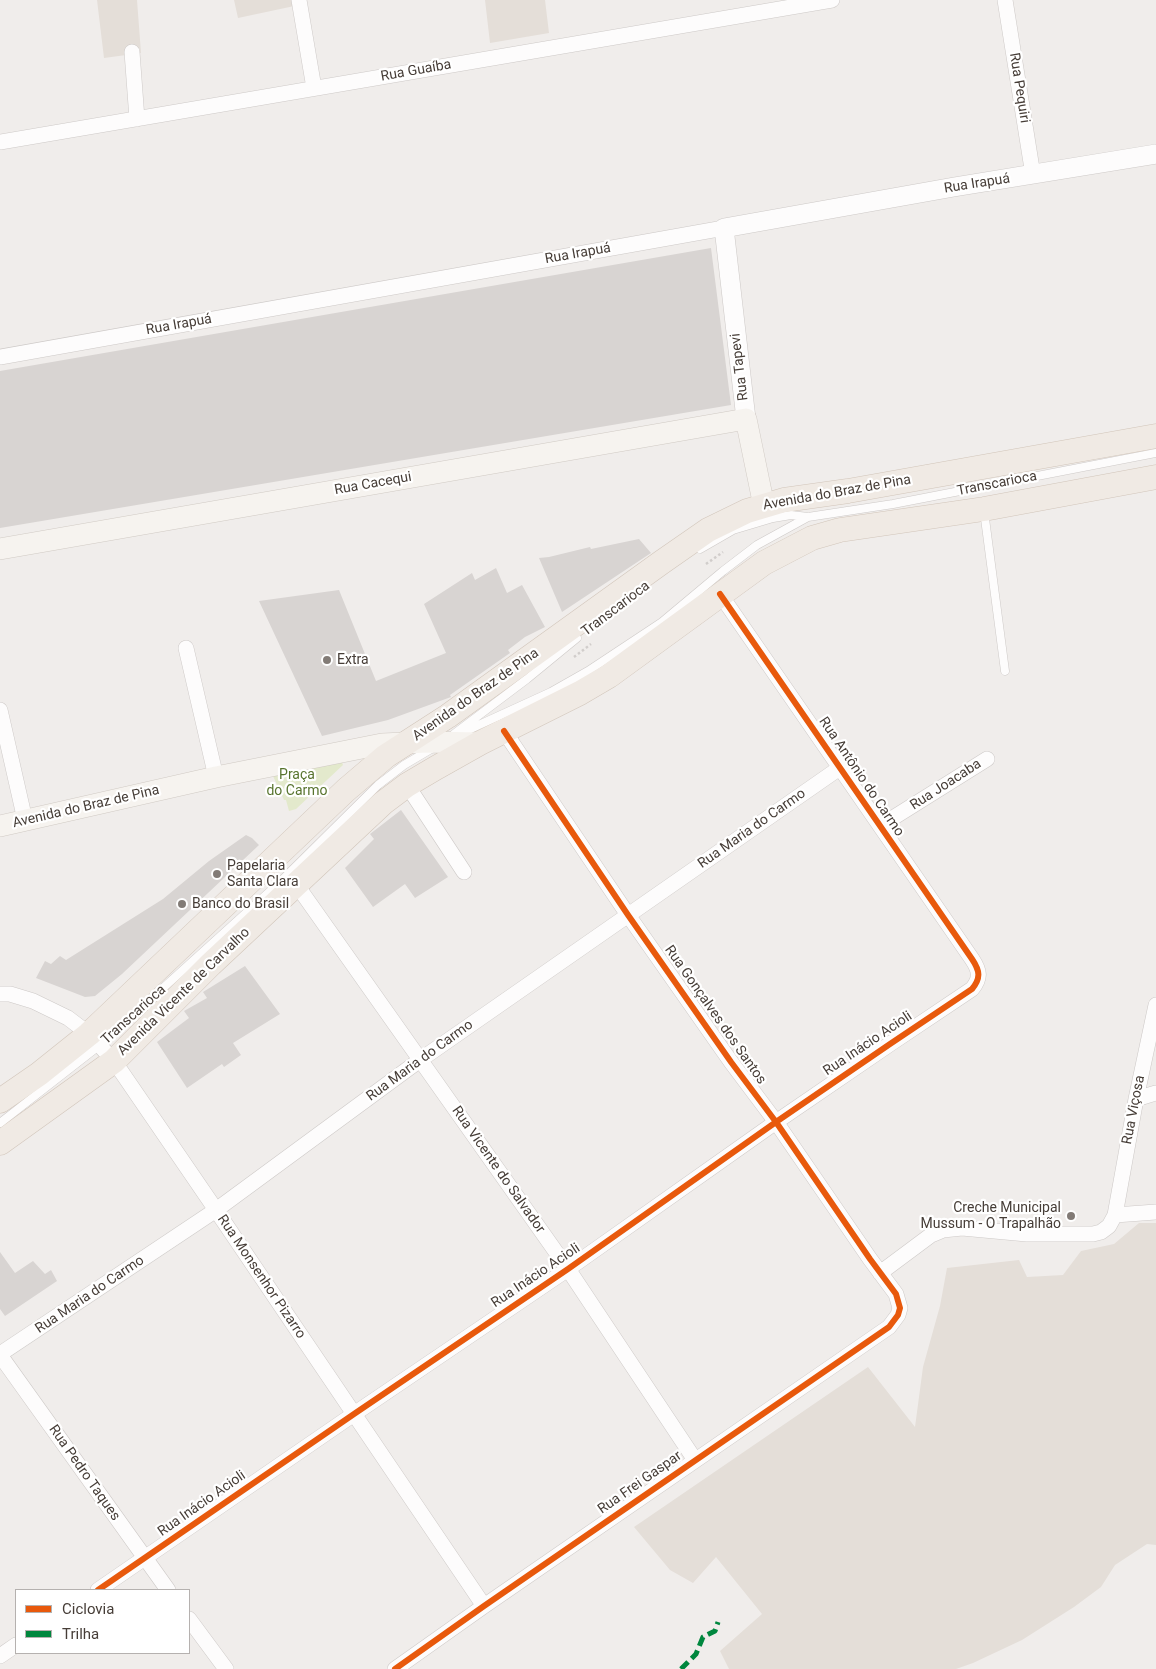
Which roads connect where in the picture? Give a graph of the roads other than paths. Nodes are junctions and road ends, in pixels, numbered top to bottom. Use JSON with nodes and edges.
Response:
{"nodes":[{"id":1,"x":299,"y":0,"type":"edge"},
{"id":2,"x":832,"y":0,"type":"edge"},
{"id":3,"x":1005,"y":0,"type":"edge"},
{"id":4,"x":132,"y":52,"type":"dead end"},
{"id":5,"x":314,"y":88,"type":"junction"},
{"id":6,"x":137,"y":119,"type":"junction"},
{"id":7,"x":0,"y":142,"type":"edge"},
{"id":8,"x":1156,"y":154,"type":"edge"},
{"id":9,"x":1033,"y":175,"type":"junction"},
{"id":10,"x":724,"y":228,"type":"junction"},
{"id":11,"x":0,"y":357,"type":"edge"},
{"id":12,"x":746,"y":419,"type":"junction"},
{"id":13,"x":1156,"y":436,"type":"edge"},
{"id":14,"x":1156,"y":453,"type":"edge"},
{"id":15,"x":1156,"y":478,"type":"edge"},
{"id":16,"x":764,"y":506,"type":"junction"},
{"id":17,"x":984,"y":509,"type":"junction"},
{"id":18,"x":808,"y":517,"type":"junction"},
{"id":19,"x":0,"y":549,"type":"edge"},
{"id":20,"x":690,"y":556,"type":"dead end"},
{"id":21,"x":720,"y":594,"type":"junction"},
{"id":22,"x":581,"y":634,"type":"dead end"},
{"id":23,"x":186,"y":648,"type":"dead end"},
{"id":24,"x":1005,"y":671,"type":"dead end"},
{"id":25,"x":0,"y":710,"type":"edge"},
{"id":26,"x":504,"y":731,"type":"junction"},
{"id":27,"x":407,"y":742,"type":"junction"},
{"id":28,"x":442,"y":742,"type":"junction"},
{"id":29,"x":480,"y":744,"type":"junction"},
{"id":30,"x":986,"y":759,"type":"dead end"},
{"id":31,"x":840,"y":767,"type":"junction"},
{"id":32,"x":216,"y":777,"type":"junction"},
{"id":33,"x":407,"y":785,"type":"junction"},
{"id":34,"x":25,"y":820,"type":"junction"},
{"id":35,"x":0,"y":826,"type":"edge"},
{"id":36,"x":880,"y":826,"type":"junction"},
{"id":37,"x":464,"y":872,"type":"dead end"},
{"id":38,"x":296,"y":884,"type":"junction"},
{"id":39,"x":628,"y":915,"type":"junction"},
{"id":40,"x":979,"y":974,"type":"joint"},
{"id":41,"x":0,"y":994,"type":"edge"},
{"id":42,"x":1156,"y":1005,"type":"edge"},
{"id":43,"x":101,"y":1047,"type":"junction"},
{"id":44,"x":420,"y":1060,"type":"junction"},
{"id":45,"x":1156,"y":1093,"type":"edge"},
{"id":46,"x":1136,"y":1099,"type":"junction"},
{"id":47,"x":0,"y":1101,"type":"edge"},
{"id":48,"x":776,"y":1122,"type":"junction"},
{"id":49,"x":0,"y":1124,"type":"edge"},
{"id":50,"x":0,"y":1143,"type":"edge"},
{"id":51,"x":216,"y":1210,"type":"junction"},
{"id":52,"x":1156,"y":1212,"type":"edge"},
{"id":53,"x":1115,"y":1215,"type":"junction"},
{"id":54,"x":568,"y":1269,"type":"junction"},
{"id":55,"x":880,"y":1273,"type":"junction"},
{"id":56,"x":898,"y":1315,"type":"joint"},
{"id":57,"x":0,"y":1355,"type":"edge"},
{"id":58,"x":354,"y":1414,"type":"junction"},
{"id":59,"x":695,"y":1460,"type":"junction"},
{"id":60,"x":145,"y":1559,"type":"junction"},
{"id":61,"x":100,"y":1589,"type":"edge"},
{"id":62,"x":167,"y":1589,"type":"edge"},
{"id":63,"x":484,"y":1606,"type":"junction"},
{"id":64,"x":190,"y":1620,"type":"edge"},
{"id":65,"x":15,"y":1646,"type":"edge"},
{"id":66,"x":0,"y":1656,"type":"edge"},
{"id":67,"x":226,"y":1669,"type":"edge"},
{"id":68,"x":395,"y":1669,"type":"edge"}],
"edges":[{"from":1,"to":5,"type":"street"},
{"from":2,"to":5,"type":"street","name":"Rua Guaíba"},
{"from":3,"to":9,"type":"street","name":"Rua Pequiri"},
{"from":4,"to":6,"type":"street"},
{"from":5,"to":6,"type":"street","name":"Rua Guaíba"},
{"from":6,"to":7,"type":"street","name":"Rua Guaíba"},
{"from":8,"to":9,"type":"street","name":"Rua Irapuá"},
{"from":9,"to":10,"type":"street","name":"Rua Irapuá"},
{"from":10,"to":11,"type":"street","name":"Rua Irapuá"},
{"from":10,"to":12,"type":"street","name":"Rua Tapevi"},
{"from":12,"to":16,"type":"main road","name":"Rua Tapevi"},
{"from":12,"to":19,"type":"main road","name":"Rua Cacequi"},
{"from":13,"to":16,"type":"main road","name":"Avenida do Braz de Pina"},
{"from":14,"to":18,"type":"lane","name":"Transcarioca"},
{"from":15,"to":17,"type":"main road"},
{"from":16,"to":27,"type":"main road","name":"Avenida do Braz de Pina"},
{"from":17,"to":21,"type":"main road"},
{"from":17,"to":24,"type":"lane"},
{"from":18,"to":20,"type":"lane","name":"Transcarioca"},
{"from":18,"to":28,"type":"lane","name":"Transcarioca"},
{"from":21,"to":26,"type":"main road"},
{"from":21,"to":31,"type":"street","name":"Rua Antônio do Carmo"},
{"from":22,"to":28,"type":"lane","name":"Transcarioca"},
{"from":23,"to":32,"type":"street"},
{"from":25,"to":34,"type":"street"},
{"from":26,"to":29,"type":"main road"},
{"from":26,"to":39,"type":"street","name":"Rua Gonçalves dos Santos"},
{"from":27,"to":28,"type":"main road","name":"Avenida do Braz de Pina"},
{"from":27,"to":32,"type":"main road","name":"Avenida do Braz de Pina"},
{"from":27,"to":43,"type":"main road","name":"Avenida Vicente de Carvalho"},
{"from":28,"to":29,"type":"main road","name":"Avenida do Braz de Pina"},
{"from":28,"to":43,"type":"lane","name":"Transcarioca"},
{"from":29,"to":33,"type":"main road","name":"Avenida Vicente de Carvalho"},
{"from":30,"to":36,"type":"street","name":"Rua Joacaba"},
{"from":31,"to":36,"type":"street","name":"Rua Antônio do Carmo"},
{"from":31,"to":39,"type":"street","name":"Rua Maria do Carmo"},
{"from":32,"to":34,"type":"main road","name":"Avenida do Braz de Pina"},
{"from":33,"to":37,"type":"street"},
{"from":33,"to":38,"type":"main road","name":"Avenida Vicente de Carvalho"},
{"from":34,"to":35,"type":"main road","name":"Avenida do Braz de Pina"},
{"from":36,"to":40,"type":"street","name":"Rua Antônio do Carmo"},
{"from":38,"to":43,"type":"main road","name":"Avenida Vicente de Carvalho"},
{"from":38,"to":44,"type":"street","name":"Rua Vicente do Salvador"},
{"from":39,"to":44,"type":"street","name":"Rua Maria do Carmo"},
{"from":39,"to":48,"type":"street","name":"Rua Gonçalves dos Santos"},
{"from":40,"to":48,"type":"street","name":"Rua Inácio Acioli"},
{"from":41,"to":43,"type":"street","name":"Rua Monsenhor Pizarro"},
{"from":42,"to":46,"type":"street","name":"Rua Viçosa"},
{"from":43,"to":47,"type":"main road","name":"Avenida Vicente de Carvalho"},
{"from":43,"to":49,"type":"lane","name":"Transcarioca"},
{"from":43,"to":50,"type":"main road","name":"Avenida Vicente de Carvalho"},
{"from":43,"to":51,"type":"street","name":"Rua Monsenhor Pizarro"},
{"from":44,"to":51,"type":"street","name":"Rua Maria do Carmo"},
{"from":44,"to":54,"type":"street","name":"Rua Vicente do Salvador"},
{"from":45,"to":46,"type":"street"},
{"from":46,"to":53,"type":"street","name":"Rua Viçosa"},
{"from":48,"to":54,"type":"street","name":"Rua Inácio Acioli"},
{"from":48,"to":55,"type":"street","name":"Rua Gonçalves dos Santos"},
{"from":51,"to":57,"type":"street","name":"Rua Maria do Carmo"},
{"from":51,"to":58,"type":"street","name":"Rua Monsenhor Pizarro"},
{"from":52,"to":53,"type":"street"},
{"from":53,"to":55,"type":"street"},
{"from":54,"to":58,"type":"street","name":"Rua Inácio Acioli"},
{"from":54,"to":59,"type":"street","name":"Rua Vicente do Salvador"},
{"from":55,"to":56,"type":"street","name":"Rua Gonçalves dos Santos"},
{"from":56,"to":59,"type":"street","name":"Rua Frei Gaspar"},
{"from":57,"to":60,"type":"street","name":"Rua Pedro Taques"},
{"from":58,"to":60,"type":"street","name":"Rua Inácio Acioli"},
{"from":58,"to":63,"type":"street","name":"Rua Monsenhor Pizarro"},
{"from":59,"to":63,"type":"street","name":"Rua Frei Gaspar"},
{"from":60,"to":61,"type":"street","name":"Rua Inácio Acioli"},
{"from":60,"to":62,"type":"street","name":"Rua Pedro Taques"},
{"from":63,"to":68,"type":"street","name":"Rua Frei Gaspar"},
{"from":64,"to":67,"type":"street"},
{"from":65,"to":66,"type":"street"}]}
